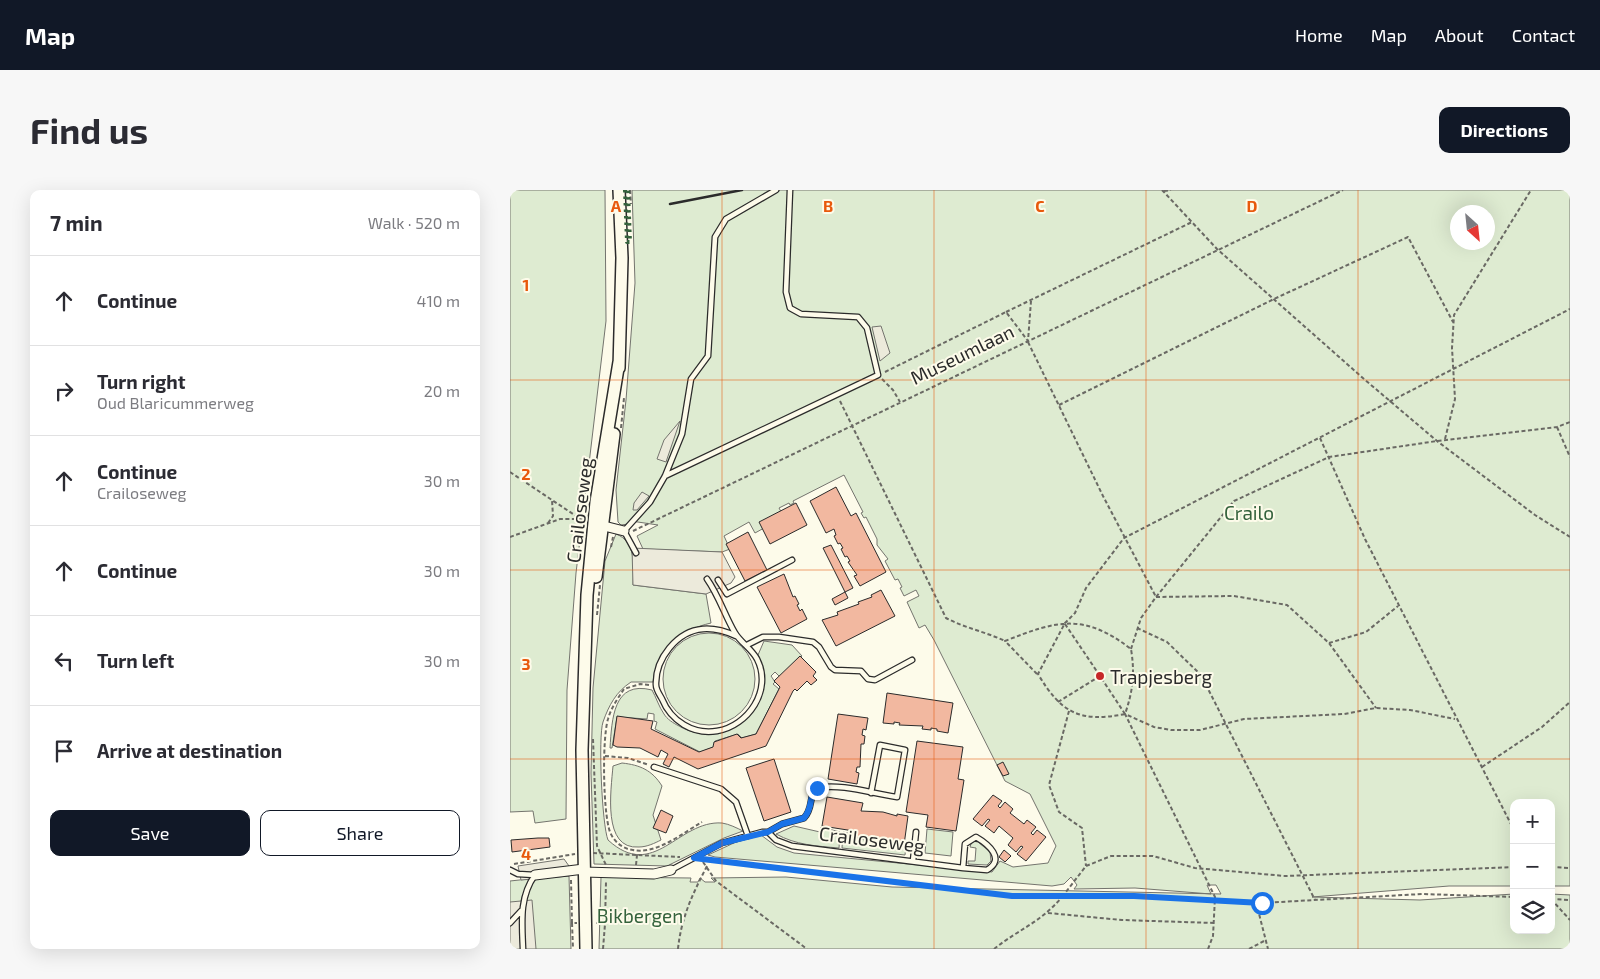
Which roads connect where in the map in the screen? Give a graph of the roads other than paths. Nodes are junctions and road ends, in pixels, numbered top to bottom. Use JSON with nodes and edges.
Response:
{"nodes":[{"id":1,"x":619,"y":190,"type":"edge"},
{"id":2,"x":776,"y":190,"type":"edge"},
{"id":3,"x":790,"y":190,"type":"edge"},
{"id":4,"x":664,"y":476,"type":"junction"},
{"id":5,"x":594,"y":522,"type":"junction"},
{"id":6,"x":624,"y":531,"type":"junction"},
{"id":7,"x":636,"y":553,"type":"dead end"},
{"id":8,"x":792,"y":560,"type":"dead end"},
{"id":9,"x":707,"y":579,"type":"dead end"},
{"id":10,"x":718,"y":580,"type":"dead end"},
{"id":11,"x":736,"y":636,"type":"junction"},
{"id":12,"x":748,"y":645,"type":"junction"},
{"id":13,"x":912,"y":660,"type":"dead end"},
{"id":14,"x":654,"y":767,"type":"road end"},
{"id":15,"x":871,"y":793,"type":"junction"},
{"id":16,"x":768,"y":832,"type":"junction"},
{"id":17,"x":916,"y":832,"type":"dead end"},
{"id":18,"x":748,"y":836,"type":"junction"},
{"id":19,"x":913,"y":861,"type":"junction"},
{"id":20,"x":963,"y":868,"type":"junction"},
{"id":21,"x":510,"y":870,"type":"edge"},
{"id":22,"x":584,"y":870,"type":"junction"},
{"id":23,"x":671,"y":870,"type":"joint"},
{"id":24,"x":535,"y":875,"type":"junction"},
{"id":25,"x":522,"y":911,"type":"junction"},
{"id":26,"x":510,"y":923,"type":"edge"},
{"id":27,"x":523,"y":949,"type":"edge"},
{"id":28,"x":586,"y":949,"type":"edge"}],
"edges":[{"from":1,"to":5,"type":"main road","name":"Crailoseweg"},
{"from":2,"to":4,"type":"lane"},
{"from":3,"to":4,"type":"lane"},
{"from":4,"to":6,"type":"lane"},
{"from":5,"to":6,"type":"street"},
{"from":5,"to":22,"type":"main road","name":"Crailoseweg"},
{"from":6,"to":7,"type":"lane"},
{"from":8,"to":10,"type":"lane"},
{"from":9,"to":11,"type":"lane"},
{"from":11,"to":12,"type":"lane"},
{"from":11,"to":12,"type":"lane"},
{"from":12,"to":13,"type":"lane"},
{"from":14,"to":18,"type":"lane"},
{"from":15,"to":15,"type":"lane"},
{"from":15,"to":16,"type":"lane"},
{"from":16,"to":18,"type":"lane"},
{"from":16,"to":19,"type":"lane","name":"Crailoseweg"},
{"from":17,"to":19,"type":"lane"},
{"from":18,"to":23,"type":"lane"},
{"from":19,"to":20,"type":"lane","name":"Crailoseweg"},
{"from":20,"to":20,"type":"lane","name":"Crailoseweg"},
{"from":21,"to":24,"type":"lane"},
{"from":22,"to":23,"type":"street"},
{"from":22,"to":24,"type":"street"},
{"from":22,"to":28,"type":"main road","name":"Crailoseweg"},
{"from":24,"to":25,"type":"lane"},
{"from":25,"to":26,"type":"lane"},
{"from":25,"to":27,"type":"lane"}]}
